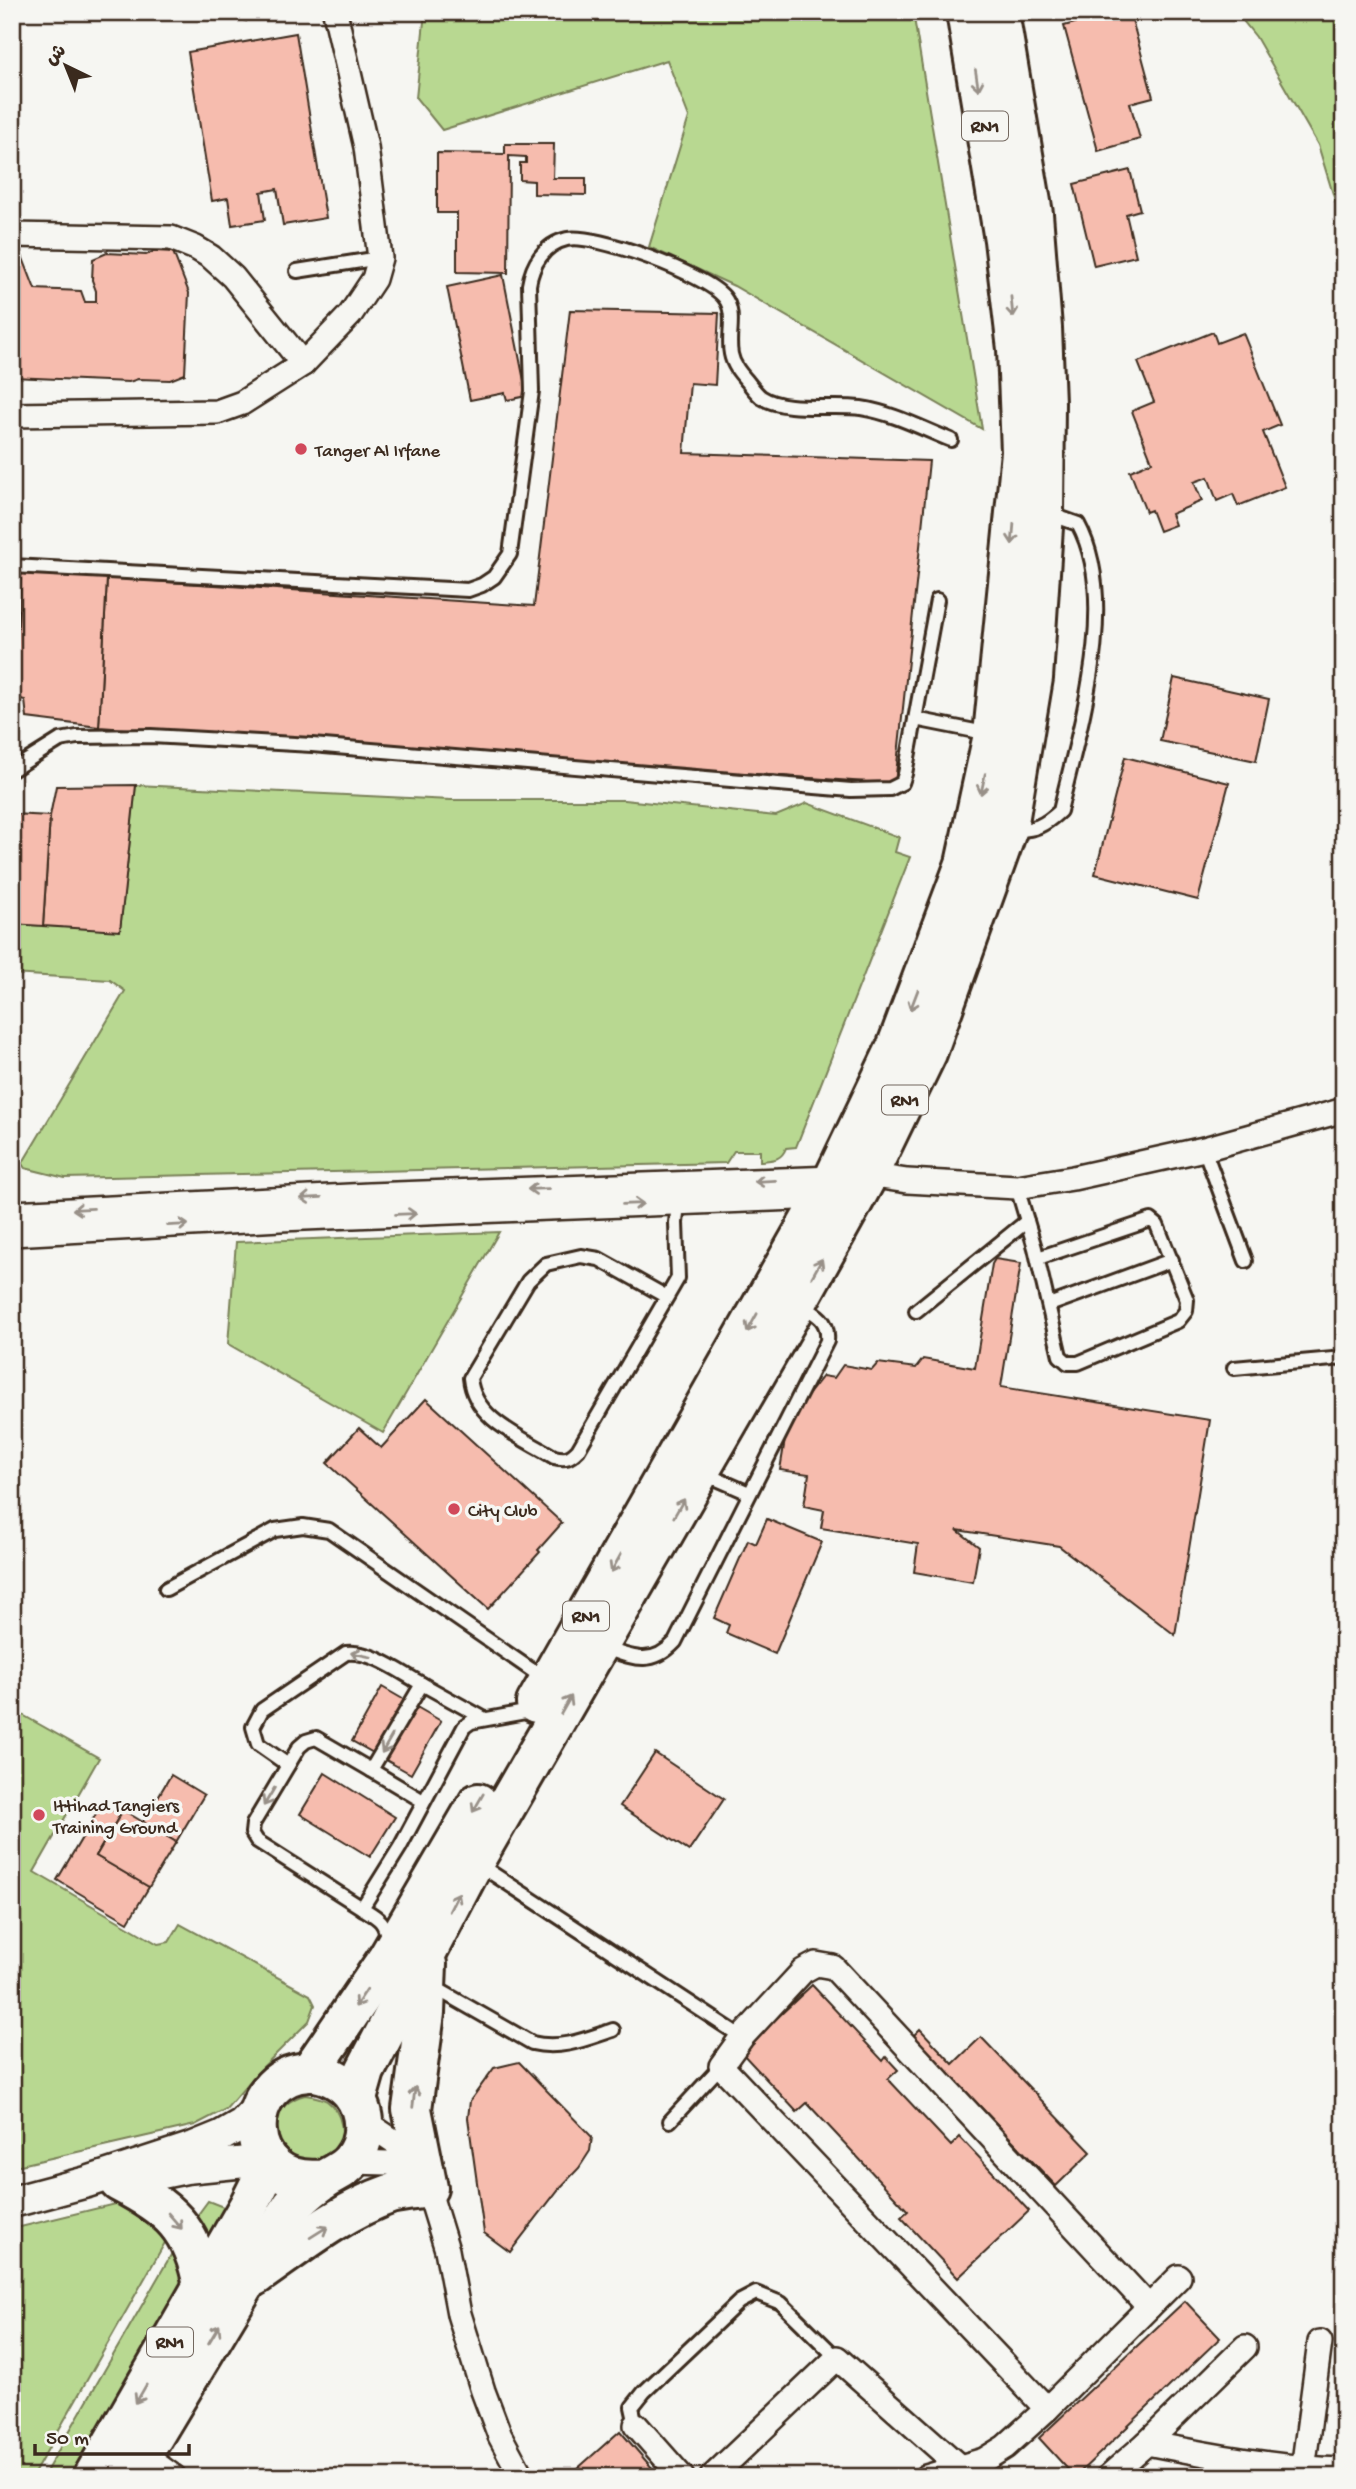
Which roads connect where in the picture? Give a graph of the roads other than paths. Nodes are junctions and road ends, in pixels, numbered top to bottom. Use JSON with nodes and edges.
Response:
{"nodes":[{"id":1,"x":335,"y":12,"type":"edge"},
{"id":2,"x":966,"y":12,"type":"edge"},
{"id":3,"x":999,"y":12,"type":"edge"},
{"id":4,"x":12,"y":236,"type":"edge"},
{"id":5,"x":380,"y":258,"type":"junction"},
{"id":6,"x":297,"y":271,"type":"dead end"},
{"id":7,"x":303,"y":364,"type":"junction"},
{"id":8,"x":12,"y":415,"type":"edge"},
{"id":9,"x":951,"y":440,"type":"dead end"},
{"id":10,"x":1044,"y":512,"type":"junction"},
{"id":11,"x":12,"y":566,"type":"edge"},
{"id":12,"x":937,"y":600,"type":"dead end"},
{"id":13,"x":915,"y":719,"type":"junction"},
{"id":14,"x":993,"y":735,"type":"junction"},
{"id":15,"x":12,"y":770,"type":"edge"},
{"id":16,"x":1007,"y":828,"type":"junction"},
{"id":17,"x":1344,"y":1110,"type":"edge"},
{"id":18,"x":1204,"y":1149,"type":"junction"},
{"id":19,"x":841,"y":1183,"type":"junction"},
{"id":20,"x":1017,"y":1187,"type":"junction"},
{"id":21,"x":678,"y":1202,"type":"junction"},
{"id":22,"x":14,"y":1215,"type":"edge"},
{"id":23,"x":1027,"y":1221,"type":"junction"},
{"id":24,"x":1038,"y":1258,"type":"junction"},
{"id":25,"x":1172,"y":1260,"type":"junction"},
{"id":26,"x":1246,"y":1261,"type":"dead end"},
{"id":27,"x":667,"y":1297,"type":"junction"},
{"id":28,"x":797,"y":1303,"type":"junction"},
{"id":29,"x":1049,"y":1305,"type":"junction"},
{"id":30,"x":916,"y":1311,"type":"dead end"},
{"id":31,"x":1344,"y":1358,"type":"edge"},
{"id":32,"x":1234,"y":1368,"type":"dead end"},
{"id":33,"x":700,"y":1472,"type":"junction"},
{"id":34,"x":749,"y":1493,"type":"junction"},
{"id":35,"x":166,"y":1589,"type":"dead end"},
{"id":36,"x":600,"y":1647,"type":"junction"},
{"id":37,"x":422,"y":1684,"type":"junction"},
{"id":38,"x":540,"y":1697,"type":"junction"},
{"id":39,"x":485,"y":1718,"type":"junction"},
{"id":40,"x":288,"y":1765,"type":"junction"},
{"id":41,"x":371,"y":1770,"type":"junction"},
{"id":42,"x":423,"y":1801,"type":"junction"},
{"id":43,"x":474,"y":1862,"type":"junction"},
{"id":44,"x":362,"y":1908,"type":"junction"},
{"id":45,"x":387,"y":1959,"type":"junction"},
{"id":46,"x":427,"y":1967,"type":"junction"},
{"id":47,"x":613,"y":2030,"type":"dead end"},
{"id":48,"x":742,"y":2037,"type":"junction"},
{"id":49,"x":721,"y":2066,"type":"junction"},
{"id":50,"x":310,"y":2072,"type":"junction"},
{"id":51,"x":261,"y":2104,"type":"junction"},
{"id":52,"x":360,"y":2110,"type":"junction"},
{"id":53,"x":670,"y":2121,"type":"dead end"},
{"id":54,"x":269,"y":2162,"type":"junction"},
{"id":55,"x":337,"y":2170,"type":"junction"},
{"id":56,"x":420,"y":2178,"type":"junction"},
{"id":57,"x":103,"y":2182,"type":"junction"},
{"id":58,"x":12,"y":2202,"type":"edge"},
{"id":59,"x":1179,"y":2277,"type":"dead end"},
{"id":60,"x":243,"y":2285,"type":"junction"},
{"id":61,"x":203,"y":2286,"type":"junction"},
{"id":62,"x":1149,"y":2307,"type":"junction"},
{"id":63,"x":1320,"y":2342,"type":"dead end"},
{"id":64,"x":1245,"y":2347,"type":"dead end"},
{"id":65,"x":837,"y":2358,"type":"junction"},
{"id":66,"x":1047,"y":2409,"type":"junction"},
{"id":67,"x":636,"y":2425,"type":"joint"},
{"id":68,"x":1147,"y":2443,"type":"junction"},
{"id":69,"x":135,"y":2465,"type":"edge"},
{"id":70,"x":1229,"y":2469,"type":"edge"},
{"id":71,"x":1344,"y":2470,"type":"edge"},
{"id":72,"x":966,"y":2472,"type":"edge"},
{"id":73,"x":1303,"y":2473,"type":"edge"},
{"id":74,"x":93,"y":2477,"type":"edge"},
{"id":75,"x":174,"y":2477,"type":"edge"},
{"id":76,"x":522,"y":2477,"type":"edge"},
{"id":77,"x":682,"y":2477,"type":"edge"},
{"id":78,"x":712,"y":2477,"type":"edge"},
{"id":79,"x":926,"y":2477,"type":"edge"},
{"id":80,"x":1108,"y":2477,"type":"edge"}],
"edges":[{"from":1,"to":5,"type":"street"},
{"from":2,"to":14,"type":"highway","number":"RN1","one_way":true},
{"from":3,"to":10,"type":"highway","number":"RN1"},
{"from":4,"to":7,"type":"street"},
{"from":5,"to":6,"type":"lane"},
{"from":5,"to":7,"type":"street"},
{"from":7,"to":8,"type":"street"},
{"from":9,"to":11,"type":"lane"},
{"from":10,"to":16,"type":"highway","number":"RN1"},
{"from":10,"to":16,"type":"lane"},
{"from":12,"to":13,"type":"lane"},
{"from":13,"to":14,"type":"lane"},
{"from":13,"to":15,"type":"lane"},
{"from":14,"to":19,"type":"highway","number":"RN1","one_way":true},
{"from":16,"to":19,"type":"highway","number":"RN1"},
{"from":17,"to":18,"type":"street"},
{"from":18,"to":20,"type":"street"},
{"from":18,"to":26,"type":"lane"},
{"from":19,"to":20,"type":"street"},
{"from":19,"to":21,"type":"street"},
{"from":19,"to":22,"type":"street","one_way":true},
{"from":28,"to":19,"type":"highway","number":"RN1","one_way":true},
{"from":19,"to":38,"type":"highway","number":"RN1","one_way":true},
{"from":20,"to":23,"type":"lane"},
{"from":22,"to":21,"type":"street","one_way":true},
{"from":21,"to":27,"type":"lane"},
{"from":23,"to":24,"type":"lane"},
{"from":23,"to":30,"type":"lane"},
{"from":24,"to":25,"type":"lane"},
{"from":24,"to":29,"type":"lane"},
{"from":25,"to":29,"type":"lane"},
{"from":25,"to":29,"type":"lane"},
{"from":27,"to":27,"type":"lane"},
{"from":28,"to":33,"type":"highway","number":"RN1"},
{"from":28,"to":34,"type":"lane"},
{"from":31,"to":32,"type":"lane"},
{"from":33,"to":34,"type":"lane"},
{"from":36,"to":33,"type":"highway","number":"RN1","one_way":true},
{"from":34,"to":36,"type":"lane"},
{"from":35,"to":38,"type":"lane"},
{"from":43,"to":36,"type":"highway","number":"RN1","one_way":true},
{"from":37,"to":39,"type":"lane"},
{"from":37,"to":40,"type":"lane","one_way":true},
{"from":37,"to":41,"type":"lane","one_way":true},
{"from":38,"to":39,"type":"lane"},
{"from":38,"to":45,"type":"highway","number":"RN1","one_way":true},
{"from":39,"to":42,"type":"lane"},
{"from":40,"to":41,"type":"lane"},
{"from":40,"to":44,"type":"lane","one_way":true},
{"from":41,"to":42,"type":"lane"},
{"from":42,"to":44,"type":"lane"},
{"from":46,"to":43,"type":"highway","number":"RN1","one_way":true},
{"from":43,"to":48,"type":"lane"},
{"from":44,"to":45,"type":"lane"},
{"from":45,"to":50,"type":"highway","number":"RN1","one_way":true},
{"from":46,"to":47,"type":"lane"},
{"from":46,"to":52,"type":"highway","number":"RN1"},
{"from":56,"to":46,"type":"highway","one_way":true},
{"from":48,"to":49,"type":"street"},
{"from":48,"to":62,"type":"street"},
{"from":49,"to":53,"type":"lane"},
{"from":49,"to":66,"type":"street"},
{"from":50,"to":51,"type":"highway"},
{"from":50,"to":52,"type":"highway"},
{"from":51,"to":54,"type":"highway"},
{"from":51,"to":57,"type":"street"},
{"from":52,"to":55,"type":"highway","number":"RN1"},
{"from":52,"to":56,"type":"street"},
{"from":54,"to":55,"type":"highway"},
{"from":54,"to":57,"type":"street"},
{"from":54,"to":61,"type":"highway","number":"RN1"},
{"from":55,"to":56,"type":"street"},
{"from":55,"to":60,"type":"highway","number":"RN1"},
{"from":60,"to":56,"type":"highway","one_way":true},
{"from":56,"to":76,"type":"street"},
{"from":57,"to":58,"type":"street"},
{"from":57,"to":61,"type":"highway","one_way":true},
{"from":59,"to":62,"type":"street"},
{"from":69,"to":60,"type":"highway","number":"RN1","one_way":true},
{"from":61,"to":74,"type":"highway","number":"RN1","one_way":true},
{"from":62,"to":66,"type":"street"},
{"from":63,"to":73,"type":"street"},
{"from":64,"to":68,"type":"street"},
{"from":65,"to":67,"type":"lane"},
{"from":65,"to":72,"type":"street"},
{"from":65,"to":78,"type":"street"},
{"from":66,"to":72,"type":"street"},
{"from":67,"to":77,"type":"street"},
{"from":68,"to":70,"type":"street"},
{"from":68,"to":80,"type":"street"},
{"from":69,"to":75,"type":"street"},
{"from":70,"to":73,"type":"street"},
{"from":71,"to":73,"type":"street"},
{"from":72,"to":79,"type":"street"}]}
